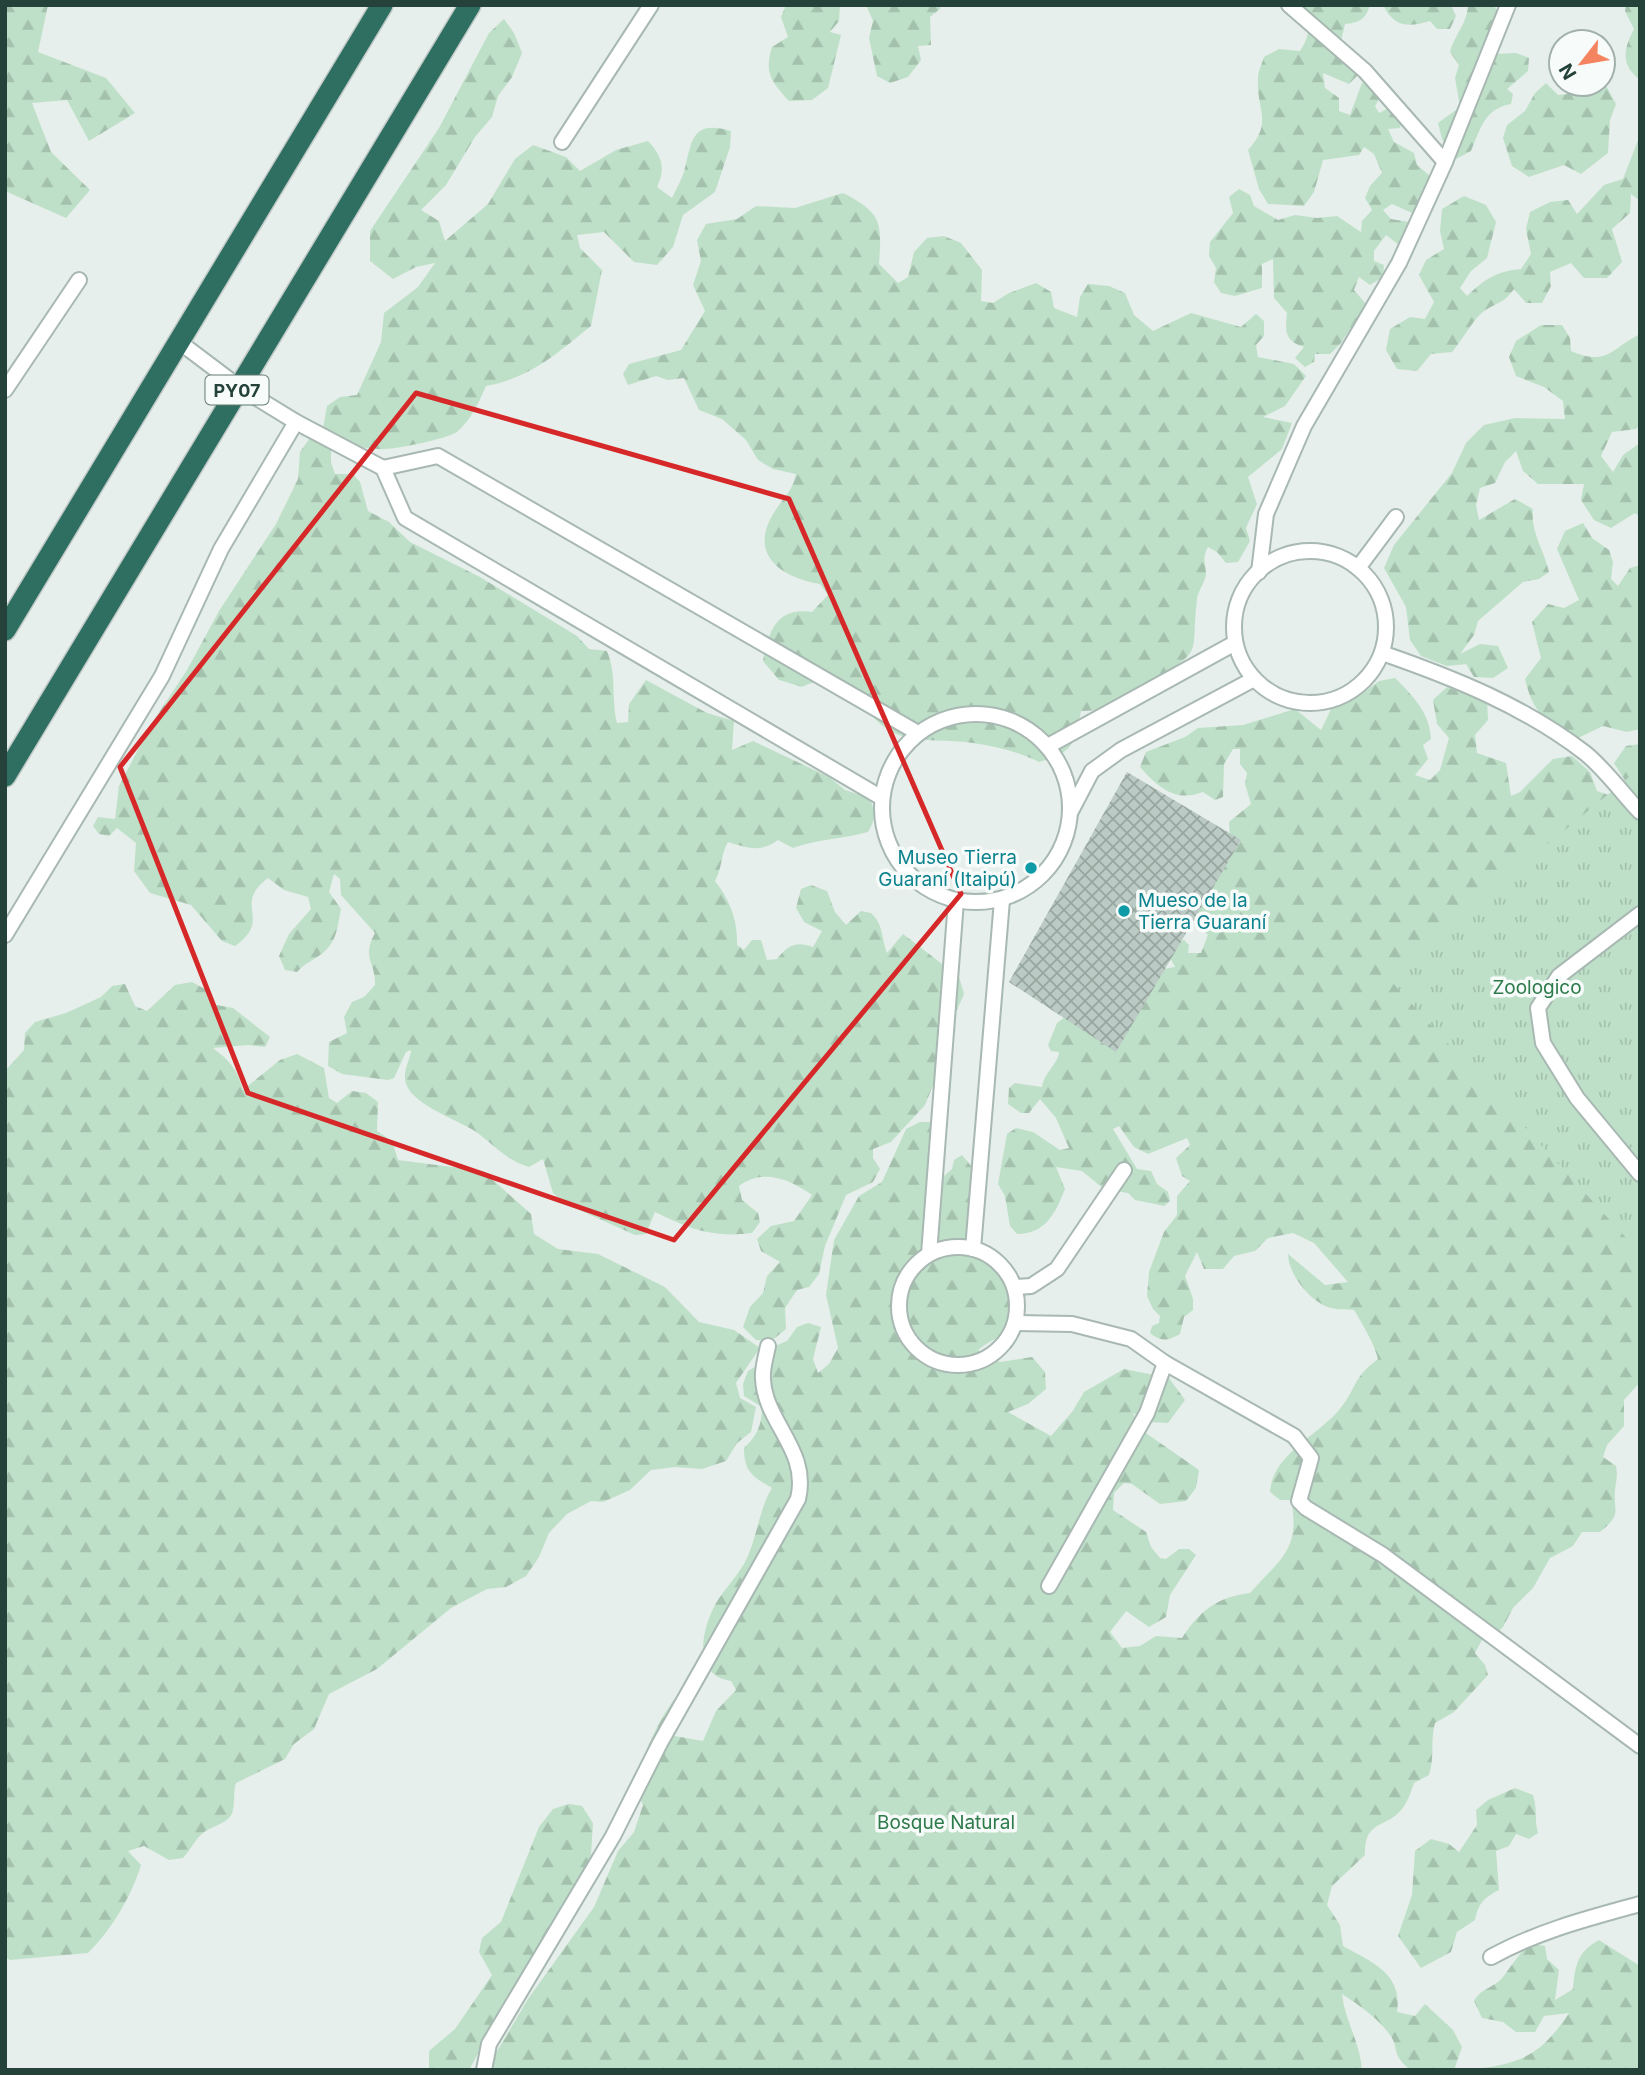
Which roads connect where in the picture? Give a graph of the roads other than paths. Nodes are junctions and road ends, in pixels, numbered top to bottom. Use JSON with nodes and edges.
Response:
{"nodes":[{"id":1,"x":382,"y":5,"type":"edge"},
{"id":2,"x":470,"y":5,"type":"edge"},
{"id":3,"x":651,"y":5,"type":"edge"},
{"id":4,"x":1289,"y":5,"type":"edge"},
{"id":5,"x":1508,"y":5,"type":"edge"},
{"id":6,"x":562,"y":142,"type":"dead end"},
{"id":7,"x":1445,"y":162,"type":"junction"},
{"id":8,"x":79,"y":280,"type":"dead end"},
{"id":9,"x":178,"y":341,"type":"junction"},
{"id":10,"x":239,"y":387,"type":"junction"},
{"id":11,"x":5,"y":390,"type":"edge"},
{"id":12,"x":296,"y":422,"type":"junction"},
{"id":13,"x":383,"y":468,"type":"junction"},
{"id":14,"x":1396,"y":517,"type":"dead end"},
{"id":15,"x":1358,"y":568,"type":"junction"},
{"id":16,"x":1259,"y":572,"type":"junction"},
{"id":17,"x":5,"y":630,"type":"edge"},
{"id":18,"x":1235,"y":643,"type":"junction"},
{"id":19,"x":1382,"y":653,"type":"junction"},
{"id":20,"x":1254,"y":680,"type":"junction"},
{"id":21,"x":918,"y":733,"type":"junction"},
{"id":22,"x":1048,"y":746,"type":"junction"},
{"id":23,"x":5,"y":776,"type":"edge"},
{"id":24,"x":882,"y":798,"type":"junction"},
{"id":25,"x":1071,"y":811,"type":"junction"},
{"id":26,"x":1640,"y":813,"type":"edge"},
{"id":27,"x":1002,"y":900,"type":"junction"},
{"id":28,"x":956,"y":901,"type":"junction"},
{"id":29,"x":1640,"y":914,"type":"edge"},
{"id":30,"x":5,"y":935,"type":"edge"},
{"id":31,"x":1124,"y":1170,"type":"dead end"},
{"id":32,"x":1640,"y":1174,"type":"edge"},
{"id":33,"x":973,"y":1248,"type":"junction"},
{"id":34,"x":929,"y":1254,"type":"junction"},
{"id":35,"x":1015,"y":1287,"type":"junction"},
{"id":36,"x":1016,"y":1323,"type":"junction"},
{"id":37,"x":768,"y":1346,"type":"dead end"},
{"id":38,"x":1165,"y":1363,"type":"junction"},
{"id":39,"x":1049,"y":1586,"type":"dead end"},
{"id":40,"x":1640,"y":1746,"type":"edge"},
{"id":41,"x":1640,"y":1904,"type":"edge"},
{"id":42,"x":1491,"y":1956,"type":"dead end"},
{"id":43,"x":484,"y":2070,"type":"edge"}],
"edges":[{"from":1,"to":9,"type":"highway"},
{"from":2,"to":10,"type":"highway","number":"PY07"},
{"from":3,"to":6,"type":"lane"},
{"from":4,"to":7,"type":"lane"},
{"from":5,"to":7,"type":"lane"},
{"from":7,"to":16,"type":"lane"},
{"from":8,"to":11,"type":"lane"},
{"from":9,"to":10,"type":"lane"},
{"from":9,"to":17,"type":"highway"},
{"from":10,"to":12,"type":"lane"},
{"from":10,"to":23,"type":"highway","number":"PY07"},
{"from":12,"to":13,"type":"lane"},
{"from":12,"to":30,"type":"lane"},
{"from":13,"to":21,"type":"lane"},
{"from":13,"to":24,"type":"lane"},
{"from":14,"to":15,"type":"lane"},
{"from":15,"to":16,"type":"lane"},
{"from":15,"to":19,"type":"lane"},
{"from":16,"to":18,"type":"lane"},
{"from":18,"to":20,"type":"lane"},
{"from":18,"to":22,"type":"lane"},
{"from":19,"to":20,"type":"lane"},
{"from":19,"to":26,"type":"lane"},
{"from":20,"to":25,"type":"lane"},
{"from":21,"to":22,"type":"lane"},
{"from":21,"to":24,"type":"lane"},
{"from":22,"to":25,"type":"lane"},
{"from":24,"to":28,"type":"lane"},
{"from":25,"to":27,"type":"lane"},
{"from":27,"to":28,"type":"lane"},
{"from":27,"to":33,"type":"lane"},
{"from":28,"to":34,"type":"lane"},
{"from":29,"to":32,"type":"lane"},
{"from":31,"to":35,"type":"lane"},
{"from":33,"to":34,"type":"lane"},
{"from":33,"to":35,"type":"lane"},
{"from":34,"to":36,"type":"lane"},
{"from":35,"to":36,"type":"lane"},
{"from":36,"to":38,"type":"lane"},
{"from":37,"to":43,"type":"lane"},
{"from":38,"to":39,"type":"lane"},
{"from":38,"to":40,"type":"lane"},
{"from":41,"to":42,"type":"lane"}]}
